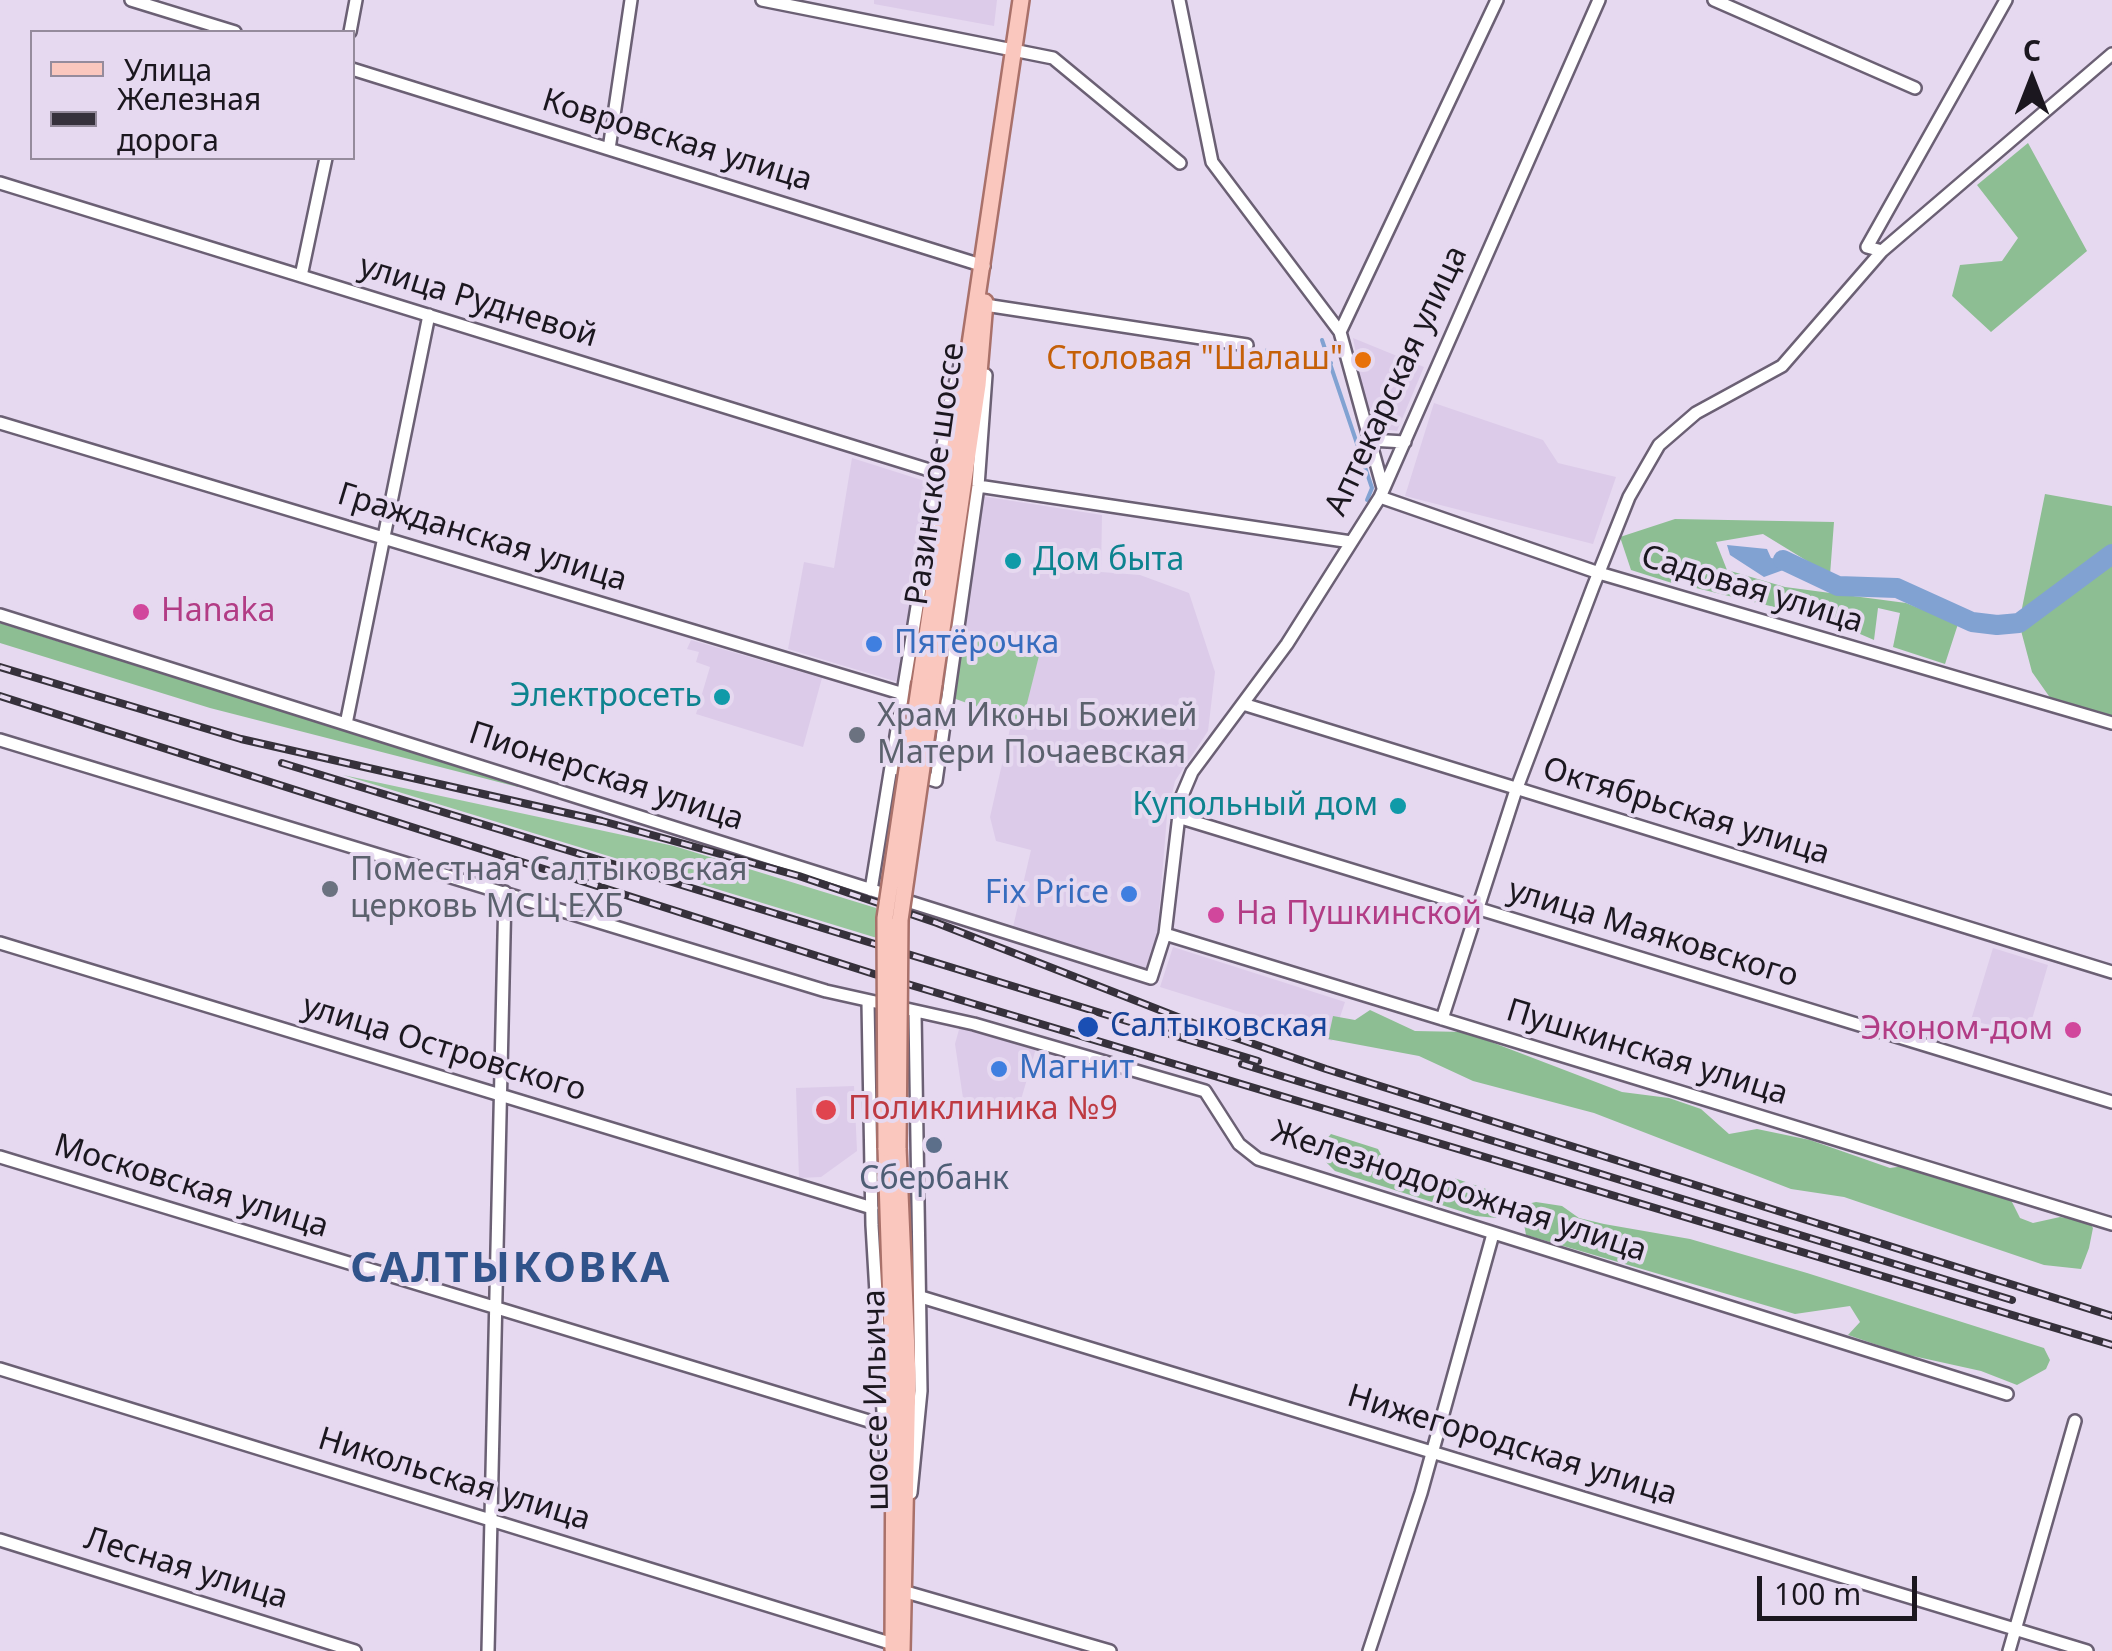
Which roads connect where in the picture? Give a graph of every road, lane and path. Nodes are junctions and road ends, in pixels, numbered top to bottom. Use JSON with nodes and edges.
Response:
{"nodes":[{"id":1,"x":130,"y":0,"type":"edge"},
{"id":2,"x":356,"y":0,"type":"edge"},
{"id":3,"x":631,"y":0,"type":"edge"},
{"id":4,"x":762,"y":0,"type":"edge"},
{"id":5,"x":1021,"y":0,"type":"edge"},
{"id":6,"x":1179,"y":0,"type":"edge"},
{"id":7,"x":1498,"y":0,"type":"edge"},
{"id":8,"x":1599,"y":0,"type":"edge"},
{"id":9,"x":1714,"y":0,"type":"edge"},
{"id":10,"x":2006,"y":0,"type":"edge"},
{"id":11,"x":228,"y":30,"type":"edge"},
{"id":12,"x":350,"y":30,"type":"edge"},
{"id":13,"x":1014,"y":48,"type":"junction"},
{"id":14,"x":2112,"y":54,"type":"edge"},
{"id":15,"x":355,"y":70,"type":"edge"},
{"id":16,"x":1914,"y":88,"type":"dead end"},
{"id":17,"x":609,"y":149,"type":"junction"},
{"id":18,"x":326,"y":160,"type":"edge"},
{"id":19,"x":1180,"y":163,"type":"dead end"},
{"id":20,"x":0,"y":183,"type":"edge"},
{"id":21,"x":1882,"y":251,"type":"junction"},
{"id":22,"x":984,"y":268,"type":"junction"},
{"id":23,"x":301,"y":276,"type":"junction"},
{"id":24,"x":986,"y":305,"type":"junction"},
{"id":25,"x":430,"y":316,"type":"junction"},
{"id":26,"x":978,"y":328,"type":"junction"},
{"id":27,"x":1340,"y":332,"type":"junction"},
{"id":28,"x":1247,"y":345,"type":"dead end"},
{"id":29,"x":0,"y":423,"type":"edge"},
{"id":30,"x":1370,"y":440,"type":"junction"},
{"id":31,"x":1405,"y":442,"type":"junction"},
{"id":32,"x":939,"y":472,"type":"junction"},
{"id":33,"x":978,"y":486,"type":"junction"},
{"id":34,"x":1382,"y":492,"type":"junction"},
{"id":35,"x":384,"y":538,"type":"junction"},
{"id":36,"x":1352,"y":542,"type":"junction"},
{"id":37,"x":1598,"y":573,"type":"junction"},
{"id":38,"x":0,"y":615,"type":"edge"},
{"id":39,"x":903,"y":694,"type":"junction"},
{"id":40,"x":1243,"y":704,"type":"junction"},
{"id":41,"x":948,"y":706,"type":"junction"},
{"id":42,"x":2112,"y":723,"type":"edge"},
{"id":43,"x":346,"y":724,"type":"junction"},
{"id":44,"x":0,"y":741,"type":"edge"},
{"id":45,"x":892,"y":766,"type":"junction"},
{"id":46,"x":1517,"y":788,"type":"junction"},
{"id":47,"x":884,"y":812,"type":"junction"},
{"id":48,"x":1178,"y":817,"type":"junction"},
{"id":49,"x":871,"y":890,"type":"junction"},
{"id":50,"x":505,"y":892,"type":"junction"},
{"id":51,"x":895,"y":898,"type":"junction"},
{"id":52,"x":1477,"y":909,"type":"junction"},
{"id":53,"x":1166,"y":934,"type":"junction"},
{"id":54,"x":0,"y":943,"type":"edge"},
{"id":55,"x":2112,"y":972,"type":"edge"},
{"id":56,"x":868,"y":1002,"type":"junction"},
{"id":57,"x":915,"y":1013,"type":"junction"},
{"id":58,"x":1442,"y":1020,"type":"junction"},
{"id":59,"x":916,"y":1060,"type":"junction"},
{"id":60,"x":868,"y":1061,"type":"junction"},
{"id":61,"x":500,"y":1094,"type":"junction"},
{"id":62,"x":2112,"y":1102,"type":"edge"},
{"id":63,"x":892,"y":1148,"type":"junction"},
{"id":64,"x":0,"y":1157,"type":"edge"},
{"id":65,"x":872,"y":1208,"type":"junction"},
{"id":66,"x":2112,"y":1224,"type":"edge"},
{"id":67,"x":1493,"y":1234,"type":"junction"},
{"id":68,"x":920,"y":1297,"type":"junction"},
{"id":69,"x":496,"y":1309,"type":"junction"},
{"id":70,"x":0,"y":1369,"type":"edge"},
{"id":71,"x":2007,"y":1394,"type":"dead end"},
{"id":72,"x":2075,"y":1421,"type":"dead end"},
{"id":73,"x":882,"y":1425,"type":"junction"},
{"id":74,"x":1434,"y":1451,"type":"junction"},
{"id":75,"x":491,"y":1520,"type":"junction"},
{"id":76,"x":906,"y":1536,"type":"junction"},
{"id":77,"x":0,"y":1540,"type":"edge"},
{"id":78,"x":893,"y":1552,"type":"junction"},
{"id":79,"x":900,"y":1570,"type":"junction"},
{"id":80,"x":906,"y":1592,"type":"junction"},
{"id":81,"x":2016,"y":1629,"type":"junction"},
{"id":82,"x":896,"y":1649,"type":"edge"},
{"id":83,"x":356,"y":1651,"type":"edge"},
{"id":84,"x":488,"y":1651,"type":"edge"},
{"id":85,"x":1110,"y":1651,"type":"edge"},
{"id":86,"x":1370,"y":1651,"type":"edge"},
{"id":87,"x":2009,"y":1651,"type":"edge"},
{"id":88,"x":2087,"y":1651,"type":"edge"}],
"edges":[{"from":1,"to":11,"type":"street"},
{"from":2,"to":12,"type":"street"},
{"from":3,"to":17,"type":"street"},
{"from":4,"to":13,"type":"street"},
{"from":5,"to":13,"type":"main road","name":"Разинское шоссе"},
{"from":6,"to":27,"type":"street"},
{"from":7,"to":27,"type":"street"},
{"from":8,"to":31,"type":"street","name":"Аптекарская улица"},
{"from":9,"to":16,"type":"street"},
{"from":10,"to":21,"type":"street"},
{"from":13,"to":19,"type":"street"},
{"from":13,"to":22,"type":"main road","name":"Разинское шоссе"},
{"from":14,"to":21,"type":"street"},
{"from":15,"to":17,"type":"street","name":"Ковровская улица"},
{"from":17,"to":22,"type":"street","name":"Ковровская улица"},
{"from":18,"to":23,"type":"street"},
{"from":20,"to":23,"type":"street","name":"улица Рудневой"},
{"from":21,"to":37,"type":"street"},
{"from":22,"to":24,"type":"main road","name":"Разинское шоссе"},
{"from":22,"to":26,"type":"main road","name":"Разинское шоссе"},
{"from":23,"to":25,"type":"street","name":"улица Рудневой"},
{"from":24,"to":26,"type":"main road","name":"Разинское шоссе"},
{"from":24,"to":28,"type":"street"},
{"from":25,"to":32,"type":"street","name":"улица Рудневой"},
{"from":25,"to":35,"type":"street"},
{"from":26,"to":32,"type":"street"},
{"from":26,"to":33,"type":"street"},
{"from":26,"to":63,"type":"main road","name":"Разинское шоссе","bridge":true},
{"from":27,"to":30,"type":"street"},
{"from":29,"to":35,"type":"street","name":"Гражданская улица"},
{"from":30,"to":31,"type":"street"},
{"from":30,"to":34,"type":"street"},
{"from":31,"to":34,"type":"street","name":"Аптекарская улица"},
{"from":32,"to":39,"type":"street"},
{"from":33,"to":36,"type":"street"},
{"from":33,"to":41,"type":"street"},
{"from":34,"to":36,"type":"street","name":"Аптекарская улица"},
{"from":34,"to":37,"type":"street","name":"Садовая улица"},
{"from":35,"to":39,"type":"street","name":"Гражданская улица"},
{"from":35,"to":43,"type":"street"},
{"from":36,"to":40,"type":"street","name":"Аптекарская улица"},
{"from":37,"to":42,"type":"street","name":"Садовая улица"},
{"from":37,"to":46,"type":"street"},
{"from":38,"to":43,"type":"street","name":"Пионерская улица"},
{"from":39,"to":41,"type":"street","name":"Гражданская улица"},
{"from":39,"to":45,"type":"street"},
{"from":40,"to":46,"type":"street","name":"Октябрьская улица"},
{"from":40,"to":48,"type":"street","name":"Аптекарская улица"},
{"from":41,"to":45,"type":"street"},
{"from":43,"to":49,"type":"street","name":"Пионерская улица"},
{"from":44,"to":50,"type":"street","name":"Железнодорожная улица"},
{"from":45,"to":47,"type":"street"},
{"from":46,"to":52,"type":"street"},
{"from":46,"to":55,"type":"street","name":"Октябрьская улица"},
{"from":47,"to":49,"type":"street"},
{"from":47,"to":51,"type":"street"},
{"from":48,"to":52,"type":"street","name":"улица Маяковского"},
{"from":48,"to":53,"type":"street","name":"Аптекарская улица"},
{"from":49,"to":51,"type":"street","name":"Пионерская улица"},
{"from":50,"to":56,"type":"street","name":"Железнодорожная улица"},
{"from":50,"to":61,"type":"street"},
{"from":51,"to":53,"type":"street","name":"Пионерская улица"},
{"from":52,"to":58,"type":"street"},
{"from":52,"to":62,"type":"street","name":"улица Маяковского"},
{"from":53,"to":58,"type":"street","name":"Пушкинская улица"},
{"from":54,"to":61,"type":"street","name":"улица Островского"},
{"from":56,"to":57,"type":"street","name":"Железнодорожная улица"},
{"from":56,"to":60,"type":"street"},
{"from":57,"to":59,"type":"street"},
{"from":57,"to":67,"type":"street","name":"Железнодорожная улица"},
{"from":58,"to":66,"type":"street","name":"Пушкинская улица"},
{"from":59,"to":60,"type":"street"},
{"from":59,"to":68,"type":"street"},
{"from":60,"to":65,"type":"street"},
{"from":61,"to":65,"type":"street","name":"улица Островского"},
{"from":61,"to":69,"type":"street"},
{"from":63,"to":76,"type":"main road","name":"шоссе Ильича"},
{"from":63,"to":78,"type":"main road","name":"шоссе Ильича"},
{"from":64,"to":69,"type":"street","name":"Московская улица"},
{"from":65,"to":73,"type":"street"},
{"from":67,"to":71,"type":"street","name":"Железнодорожная улица"},
{"from":67,"to":74,"type":"street"},
{"from":68,"to":74,"type":"street","name":"Нижегородская улица"},
{"from":68,"to":76,"type":"street"},
{"from":69,"to":73,"type":"street","name":"Московская улица"},
{"from":69,"to":75,"type":"street"},
{"from":70,"to":75,"type":"street","name":"Никольская улица"},
{"from":72,"to":81,"type":"street"},
{"from":73,"to":78,"type":"street"},
{"from":74,"to":81,"type":"street","name":"Нижегородская улица"},
{"from":74,"to":86,"type":"street"},
{"from":75,"to":82,"type":"street","name":"Никольская улица"},
{"from":75,"to":84,"type":"street"},
{"from":76,"to":79,"type":"main road","name":"шоссе Ильича"},
{"from":77,"to":83,"type":"street","name":"Лесная улица"},
{"from":78,"to":79,"type":"main road","name":"шоссе Ильича"},
{"from":79,"to":80,"type":"main road","name":"шоссе Ильича"},
{"from":79,"to":82,"type":"main road","name":"шоссе Ильича"},
{"from":80,"to":82,"type":"main road","name":"шоссе Ильича"},
{"from":80,"to":85,"type":"street"},
{"from":81,"to":87,"type":"street"},
{"from":81,"to":88,"type":"street","name":"Нижегородская улица"}]}
